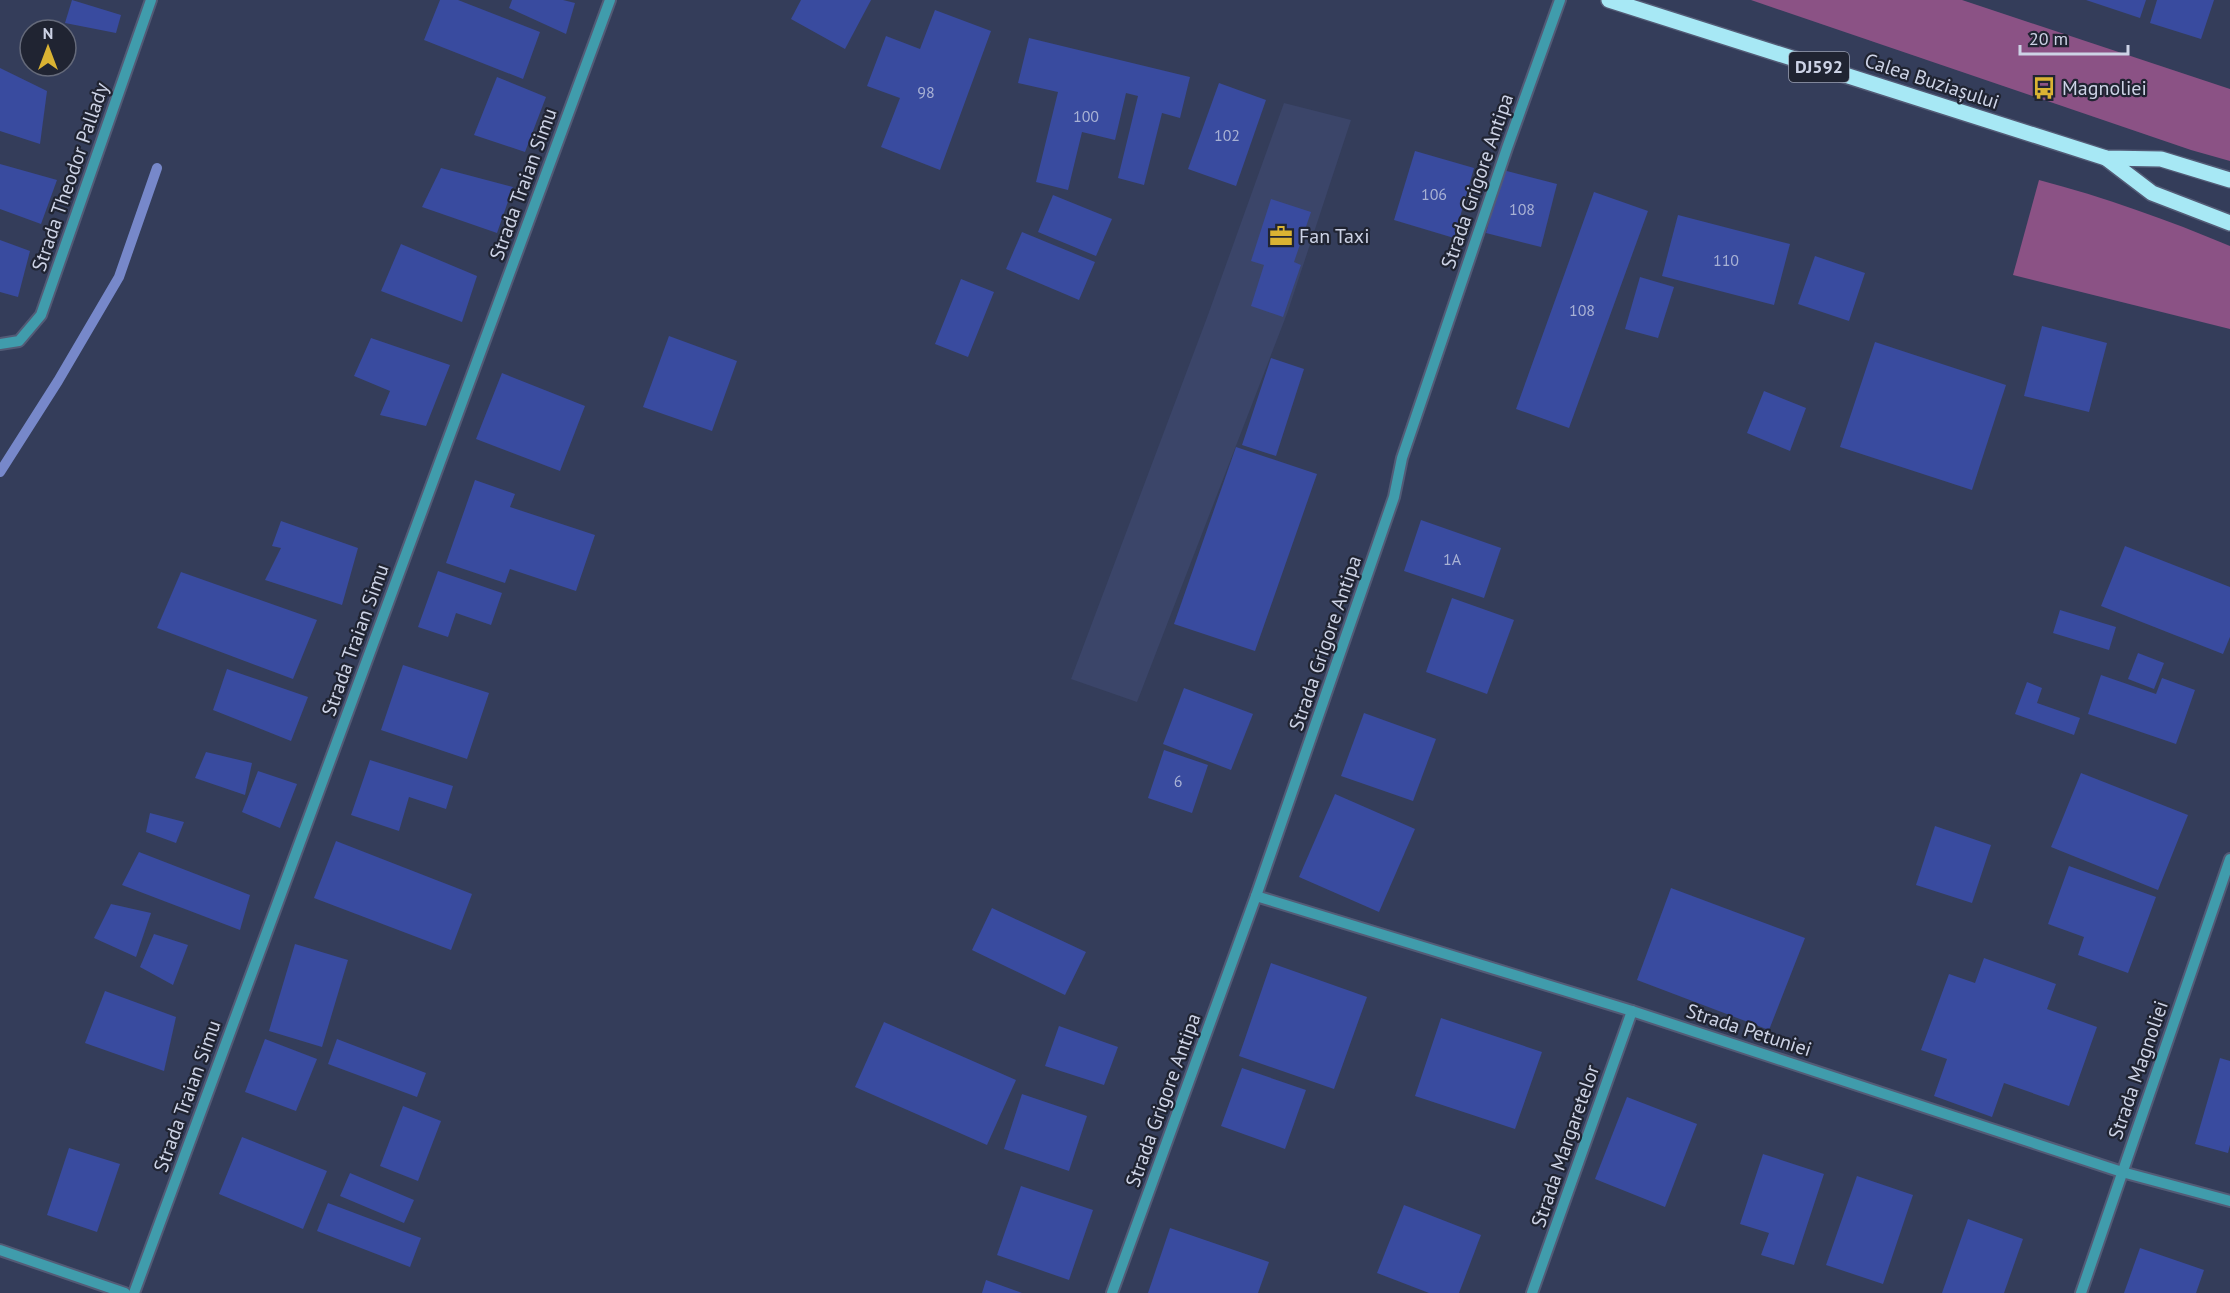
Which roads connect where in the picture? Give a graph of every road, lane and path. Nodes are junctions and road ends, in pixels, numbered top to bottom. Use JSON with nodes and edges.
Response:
{"nodes":[{"id":1,"x":151,"y":0,"type":"edge"},
{"id":2,"x":610,"y":0,"type":"edge"},
{"id":3,"x":1560,"y":0,"type":"edge"},
{"id":4,"x":1609,"y":0,"type":"edge"},
{"id":5,"x":2106,"y":158,"type":"junction"},
{"id":6,"x":2230,"y":180,"type":"edge"},
{"id":7,"x":2230,"y":223,"type":"edge"},
{"id":8,"x":0,"y":344,"type":"edge"},
{"id":9,"x":2230,"y":859,"type":"edge"},
{"id":10,"x":1256,"y":897,"type":"junction"},
{"id":11,"x":1632,"y":1011,"type":"junction"},
{"id":12,"x":2122,"y":1172,"type":"junction"},
{"id":13,"x":2230,"y":1202,"type":"edge"},
{"id":14,"x":0,"y":1250,"type":"edge"},
{"id":15,"x":125,"y":1293,"type":"edge"},
{"id":16,"x":134,"y":1293,"type":"edge"},
{"id":17,"x":1112,"y":1293,"type":"edge"},
{"id":18,"x":1532,"y":1293,"type":"edge"},
{"id":19,"x":2081,"y":1293,"type":"edge"}],
"edges":[{"from":1,"to":8,"type":"street","name":"Strada Theodor Pallady"},
{"from":2,"to":16,"type":"street","name":"Strada Traian Simu"},
{"from":3,"to":10,"type":"street","name":"Strada Grigore Antipa"},
{"from":4,"to":5,"type":"main road","name":"Calea Buziașului","number":"DJ592"},
{"from":5,"to":6,"type":"main road","name":"Calea Buziașului","number":"DJ592"},
{"from":5,"to":7,"type":"main road","name":"Calea Buziașului","number":"DJ592"},
{"from":9,"to":12,"type":"street","name":"Strada Magnoliei"},
{"from":10,"to":11,"type":"street","name":"Strada Petuniei"},
{"from":10,"to":17,"type":"street","name":"Strada Grigore Antipa"},
{"from":11,"to":12,"type":"street","name":"Strada Petuniei"},
{"from":11,"to":18,"type":"street","name":"Strada Margaretelor"},
{"from":12,"to":13,"type":"street","name":"Strada Petuniei"},
{"from":12,"to":19,"type":"street","name":"Strada Magnoliei"},
{"from":14,"to":15,"type":"street"}]}
